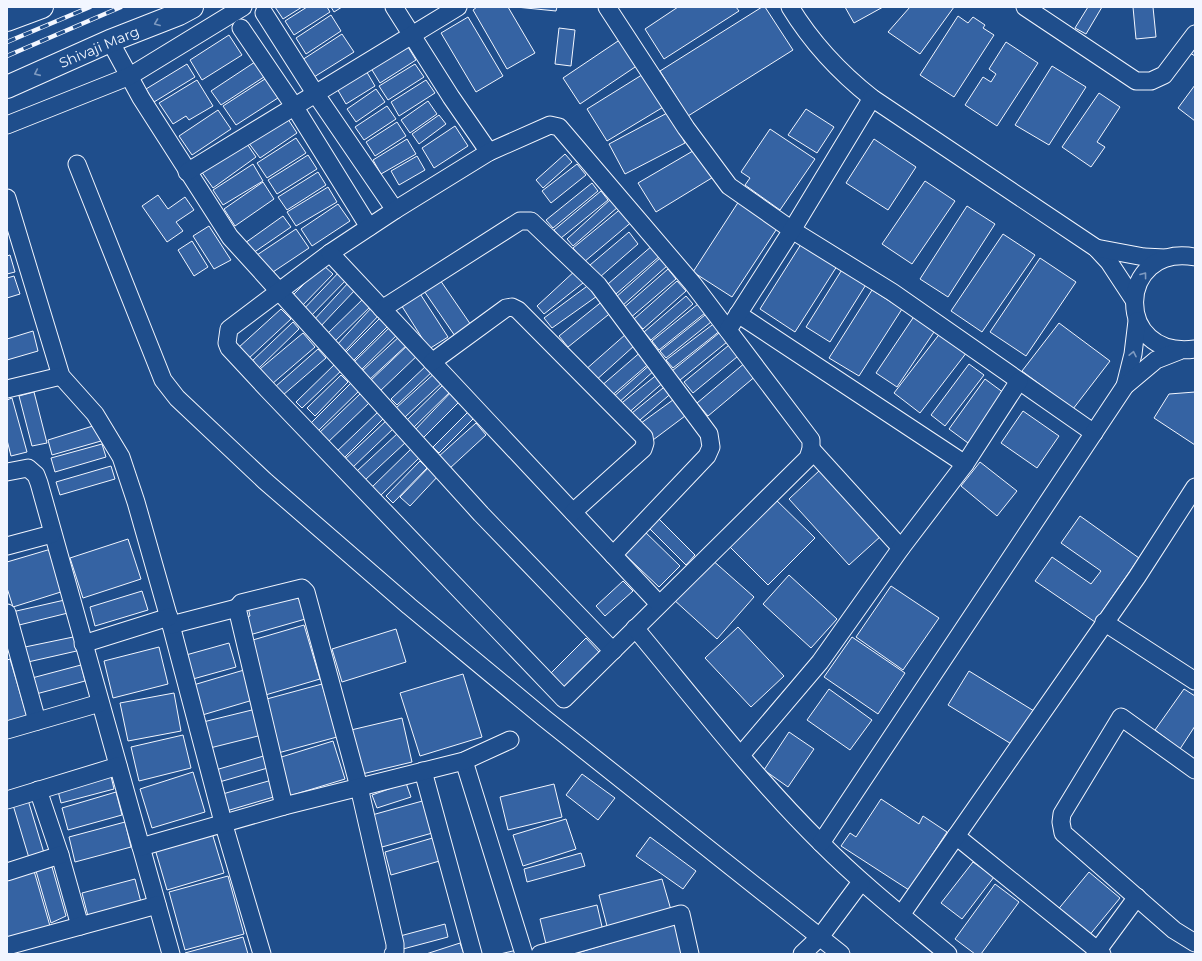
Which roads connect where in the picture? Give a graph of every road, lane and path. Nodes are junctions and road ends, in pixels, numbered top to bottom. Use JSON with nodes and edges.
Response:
{"nodes":[{"id":1,"x":42,"y":7,"type":"edge"},
{"id":2,"x":192,"y":7,"type":"edge"},
{"id":3,"x":243,"y":7,"type":"edge"},
{"id":4,"x":394,"y":7,"type":"edge"},
{"id":5,"x":458,"y":7,"type":"edge"},
{"id":6,"x":607,"y":7,"type":"edge"},
{"id":7,"x":790,"y":7,"type":"edge"},
{"id":8,"x":1025,"y":7,"type":"edge"},
{"id":9,"x":264,"y":13,"type":"dead end"},
{"id":10,"x":7,"y":20,"type":"edge"},
{"id":11,"x":241,"y":28,"type":"dead end"},
{"id":12,"x":1195,"y":34,"type":"edge"},
{"id":13,"x":412,"y":35,"type":"junction"},
{"id":14,"x":110,"y":41,"type":"junction"},
{"id":15,"x":130,"y":76,"type":"junction"},
{"id":16,"x":7,"y":87,"type":"edge"},
{"id":17,"x":315,"y":93,"type":"junction"},
{"id":18,"x":872,"y":98,"type":"junction"},
{"id":19,"x":294,"y":106,"type":"junction"},
{"id":20,"x":7,"y":126,"type":"edge"},
{"id":21,"x":489,"y":152,"type":"junction"},
{"id":22,"x":77,"y":164,"type":"dead end"},
{"id":23,"x":187,"y":172,"type":"junction"},
{"id":24,"x":7,"y":198,"type":"edge"},
{"id":25,"x":395,"y":210,"type":"junction"},
{"id":26,"x":369,"y":227,"type":"junction"},
{"id":27,"x":792,"y":230,"type":"junction"},
{"id":28,"x":1096,"y":248,"type":"junction"},
{"id":29,"x":330,"y":253,"type":"junction"},
{"id":30,"x":1191,"y":254,"type":"edge"},
{"id":31,"x":1165,"y":258,"type":"junction"},
{"id":32,"x":278,"y":292,"type":"junction"},
{"id":33,"x":1134,"y":300,"type":"junction"},
{"id":34,"x":382,"y":309,"type":"junction"},
{"id":35,"x":738,"y":314,"type":"junction"},
{"id":36,"x":1137,"y":321,"type":"junction"},
{"id":37,"x":728,"y":330,"type":"junction"},
{"id":38,"x":1187,"y":350,"type":"edge"},
{"id":39,"x":432,"y":362,"type":"junction"},
{"id":40,"x":61,"y":376,"type":"junction"},
{"id":41,"x":1019,"y":381,"type":"junction"},
{"id":42,"x":1125,"y":386,"type":"junction"},
{"id":43,"x":7,"y":389,"type":"edge"},
{"id":44,"x":1094,"y":433,"type":"junction"},
{"id":45,"x":811,"y":449,"type":"junction"},
{"id":46,"x":965,"y":464,"type":"junction"},
{"id":47,"x":7,"y":472,"type":"edge"},
{"id":48,"x":1195,"y":487,"type":"edge"},
{"id":49,"x":572,"y":512,"type":"junction"},
{"id":50,"x":52,"y":534,"type":"junction"},
{"id":51,"x":7,"y":546,"type":"edge"},
{"id":52,"x":901,"y":548,"type":"junction"},
{"id":53,"x":613,"y":555,"type":"junction"},
{"id":54,"x":659,"y":604,"type":"junction"},
{"id":55,"x":237,"y":608,"type":"junction"},
{"id":56,"x":7,"y":613,"type":"edge"},
{"id":57,"x":170,"y":621,"type":"junction"},
{"id":58,"x":1104,"y":622,"type":"junction"},
{"id":59,"x":635,"y":628,"type":"junction"},
{"id":60,"x":83,"y":644,"type":"junction"},
{"id":61,"x":11,"y":646,"type":"edge"},
{"id":62,"x":613,"y":651,"type":"junction"},
{"id":63,"x":1195,"y":681,"type":"edge"},
{"id":64,"x":100,"y":704,"type":"junction"},
{"id":65,"x":38,"y":721,"type":"junction"},
{"id":66,"x":7,"y":730,"type":"edge"},
{"id":67,"x":510,"y":740,"type":"dead end"},
{"id":68,"x":741,"y":755,"type":"junction"},
{"id":69,"x":464,"y":761,"type":"junction"},
{"id":70,"x":118,"y":766,"type":"junction"},
{"id":71,"x":1195,"y":770,"type":"edge"},
{"id":72,"x":423,"y":771,"type":"junction"},
{"id":73,"x":359,"y":788,"type":"junction"},
{"id":74,"x":38,"y":790,"type":"junction"},
{"id":75,"x":7,"y":800,"type":"edge"},
{"id":76,"x":284,"y":806,"type":"junction"},
{"id":77,"x":223,"y":822,"type":"junction"},
{"id":78,"x":956,"y":836,"type":"junction"},
{"id":79,"x":821,"y":843,"type":"junction"},
{"id":80,"x":141,"y":847,"type":"junction"},
{"id":81,"x":60,"y":855,"type":"junction"},
{"id":82,"x":7,"y":872,"type":"edge"},
{"id":83,"x":861,"y":882,"type":"junction"},
{"id":84,"x":1137,"y":897,"type":"junction"},
{"id":85,"x":157,"y":905,"type":"junction"},
{"id":86,"x":901,"y":915,"type":"junction"},
{"id":87,"x":80,"y":926,"type":"junction"},
{"id":88,"x":820,"y":937,"type":"junction"},
{"id":89,"x":1195,"y":943,"type":"edge"},
{"id":90,"x":7,"y":946,"type":"edge"},
{"id":91,"x":394,"y":953,"type":"edge"},
{"id":92,"x":1098,"y":953,"type":"edge"},
{"id":93,"x":171,"y":954,"type":"edge"},
{"id":94,"x":262,"y":954,"type":"edge"},
{"id":95,"x":473,"y":954,"type":"edge"},
{"id":96,"x":524,"y":954,"type":"edge"},
{"id":97,"x":540,"y":954,"type":"edge"},
{"id":98,"x":690,"y":954,"type":"edge"},
{"id":99,"x":802,"y":954,"type":"edge"},
{"id":100,"x":841,"y":954,"type":"edge"},
{"id":101,"x":948,"y":954,"type":"edge"}],
"edges":[{"from":1,"to":10,"type":"main road"},
{"from":2,"to":14,"type":"main road","name":"Shivaji Marg","one_way":true},
{"from":3,"to":15,"type":"street"},
{"from":4,"to":13,"type":"street"},
{"from":5,"to":13,"type":"street"},
{"from":6,"to":27,"type":"street"},
{"from":7,"to":18,"type":"street"},
{"from":8,"to":12,"type":"street"},
{"from":9,"to":17,"type":"street"},
{"from":11,"to":19,"type":"street"},
{"from":13,"to":17,"type":"street"},
{"from":13,"to":21,"type":"street"},
{"from":14,"to":15,"type":"street"},
{"from":14,"to":16,"type":"main road","name":"Shivaji Marg","one_way":true},
{"from":15,"to":20,"type":"street"},
{"from":15,"to":23,"type":"street"},
{"from":17,"to":19,"type":"street"},
{"from":17,"to":25,"type":"street"},
{"from":18,"to":27,"type":"street"},
{"from":18,"to":28,"type":"street"},
{"from":19,"to":23,"type":"street"},
{"from":19,"to":26,"type":"street"},
{"from":21,"to":25,"type":"street"},
{"from":21,"to":37,"type":"street"},
{"from":22,"to":88,"type":"street"},
{"from":23,"to":32,"type":"street"},
{"from":24,"to":40,"type":"street"},
{"from":25,"to":26,"type":"street"},
{"from":26,"to":29,"type":"street"},
{"from":27,"to":35,"type":"street"},
{"from":27,"to":41,"type":"street"},
{"from":28,"to":31,"type":"street"},
{"from":28,"to":33,"type":"street"},
{"from":29,"to":32,"type":"street"},
{"from":29,"to":34,"type":"street"},
{"from":30,"to":31,"type":"street"},
{"from":33,"to":31,"type":"street","one_way":true},
{"from":32,"to":62,"type":"street"},
{"from":32,"to":62,"type":"street"},
{"from":33,"to":36,"type":"street"},
{"from":34,"to":39,"type":"street"},
{"from":34,"to":53,"type":"street"},
{"from":35,"to":37,"type":"street"},
{"from":35,"to":46,"type":"street"},
{"from":36,"to":38,"type":"street"},
{"from":42,"to":36,"type":"street","one_way":true},
{"from":37,"to":45,"type":"street"},
{"from":38,"to":42,"type":"street"},
{"from":39,"to":49,"type":"street"},
{"from":39,"to":49,"type":"street"},
{"from":40,"to":43,"type":"street"},
{"from":40,"to":57,"type":"street"},
{"from":41,"to":44,"type":"street"},
{"from":41,"to":46,"type":"street"},
{"from":42,"to":44,"type":"street"},
{"from":44,"to":79,"type":"street"},
{"from":45,"to":52,"type":"street"},
{"from":45,"to":54,"type":"street"},
{"from":46,"to":52,"type":"street"},
{"from":47,"to":50,"type":"street"},
{"from":48,"to":58,"type":"street"},
{"from":49,"to":53,"type":"street"},
{"from":50,"to":51,"type":"street"},
{"from":50,"to":60,"type":"street"},
{"from":52,"to":68,"type":"street"},
{"from":53,"to":54,"type":"street"},
{"from":54,"to":59,"type":"street"},
{"from":55,"to":57,"type":"street"},
{"from":55,"to":73,"type":"street"},
{"from":55,"to":76,"type":"street"},
{"from":56,"to":61,"type":"street"},
{"from":57,"to":60,"type":"street"},
{"from":57,"to":77,"type":"street"},
{"from":58,"to":63,"type":"street"},
{"from":58,"to":78,"type":"street"},
{"from":59,"to":62,"type":"street"},
{"from":59,"to":68,"type":"street"},
{"from":60,"to":64,"type":"street"},
{"from":61,"to":65,"type":"street"},
{"from":64,"to":65,"type":"street"},
{"from":64,"to":70,"type":"street"},
{"from":65,"to":66,"type":"street"},
{"from":67,"to":69,"type":"street"},
{"from":68,"to":79,"type":"street"},
{"from":69,"to":72,"type":"street"},
{"from":69,"to":96,"type":"street"},
{"from":70,"to":74,"type":"street"},
{"from":70,"to":80,"type":"street"},
{"from":71,"to":84,"type":"street"},
{"from":72,"to":73,"type":"street"},
{"from":72,"to":95,"type":"street"},
{"from":73,"to":76,"type":"street"},
{"from":73,"to":91,"type":"street"},
{"from":74,"to":75,"type":"street"},
{"from":74,"to":81,"type":"street"},
{"from":76,"to":77,"type":"street"},
{"from":77,"to":80,"type":"street"},
{"from":77,"to":94,"type":"street"},
{"from":78,"to":86,"type":"street"},
{"from":78,"to":92,"type":"street"},
{"from":79,"to":83,"type":"street"},
{"from":80,"to":85,"type":"street"},
{"from":81,"to":82,"type":"street"},
{"from":81,"to":87,"type":"street"},
{"from":83,"to":86,"type":"street"},
{"from":83,"to":88,"type":"street"},
{"from":84,"to":89,"type":"street"},
{"from":84,"to":92,"type":"street"},
{"from":85,"to":87,"type":"street"},
{"from":85,"to":93,"type":"street"},
{"from":86,"to":101,"type":"street"},
{"from":87,"to":90,"type":"street"},
{"from":88,"to":99,"type":"street"},
{"from":88,"to":100,"type":"street"},
{"from":97,"to":98,"type":"street"}]}
